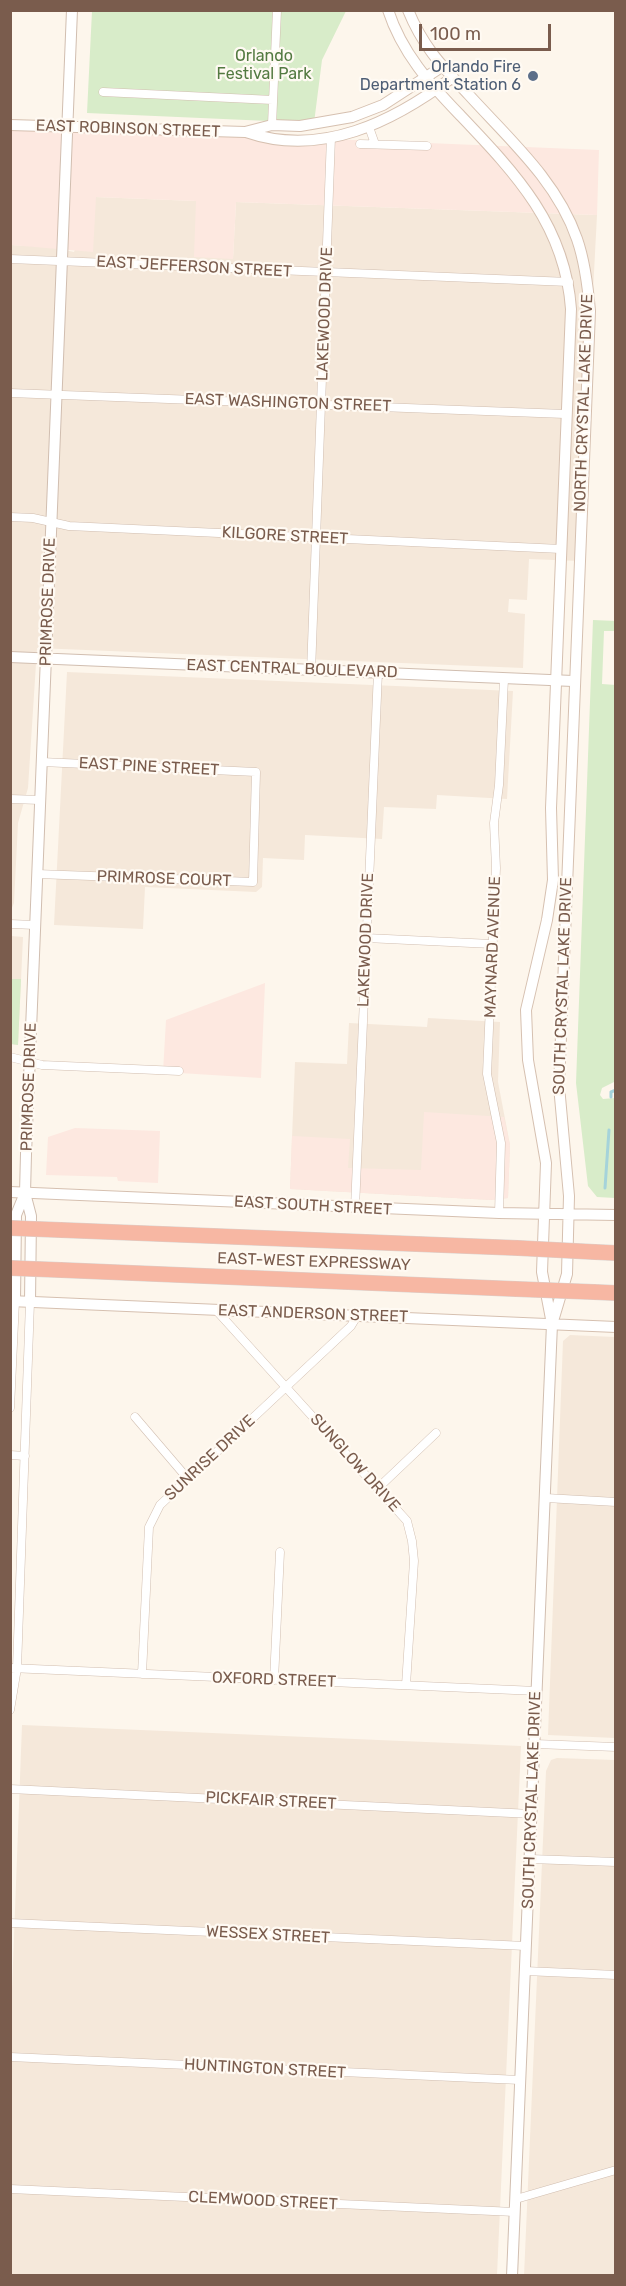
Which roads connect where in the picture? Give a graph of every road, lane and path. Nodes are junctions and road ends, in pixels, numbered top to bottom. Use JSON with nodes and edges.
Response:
{"nodes":[{"id":1,"x":72,"y":10,"type":"edge"},
{"id":2,"x":277,"y":10,"type":"edge"},
{"id":3,"x":388,"y":10,"type":"edge"},
{"id":4,"x":408,"y":10,"type":"edge"},
{"id":5,"x":443,"y":66,"type":"junction"},
{"id":6,"x":453,"y":77,"type":"junction"},
{"id":7,"x":425,"y":78,"type":"junction"},
{"id":8,"x":436,"y":90,"type":"junction"},
{"id":9,"x":103,"y":92,"type":"dead end"},
{"id":10,"x":273,"y":100,"type":"junction"},
{"id":11,"x":10,"y":125,"type":"edge"},
{"id":12,"x":272,"y":125,"type":"junction"},
{"id":13,"x":67,"y":127,"type":"junction"},
{"id":14,"x":369,"y":127,"type":"junction"},
{"id":15,"x":245,"y":132,"type":"junction"},
{"id":16,"x":331,"y":137,"type":"junction"},
{"id":17,"x":360,"y":144,"type":"dead end"},
{"id":18,"x":375,"y":144,"type":"junction"},
{"id":19,"x":427,"y":146,"type":"dead end"},
{"id":20,"x":10,"y":259,"type":"edge"},
{"id":21,"x":61,"y":262,"type":"junction"},
{"id":22,"x":326,"y":273,"type":"junction"},
{"id":23,"x":569,"y":282,"type":"junction"},
{"id":24,"x":10,"y":393,"type":"edge"},
{"id":25,"x":56,"y":394,"type":"junction"},
{"id":26,"x":322,"y":405,"type":"junction"},
{"id":27,"x":565,"y":414,"type":"junction"},
{"id":28,"x":10,"y":517,"type":"edge"},
{"id":29,"x":52,"y":522,"type":"junction"},
{"id":30,"x":318,"y":538,"type":"junction"},
{"id":31,"x":561,"y":549,"type":"junction"},
{"id":32,"x":10,"y":657,"type":"edge"},
{"id":33,"x":46,"y":658,"type":"junction"},
{"id":34,"x":311,"y":671,"type":"junction"},
{"id":35,"x":378,"y":672,"type":"junction"},
{"id":36,"x":504,"y":679,"type":"junction"},
{"id":37,"x":557,"y":681,"type":"junction"},
{"id":38,"x":573,"y":681,"type":"junction"},
{"id":39,"x":42,"y":762,"type":"junction"},
{"id":40,"x":256,"y":772,"type":"joint"},
{"id":41,"x":10,"y":799,"type":"edge"},
{"id":42,"x":40,"y":801,"type":"junction"},
{"id":43,"x":37,"y":874,"type":"junction"},
{"id":44,"x":10,"y":924,"type":"edge"},
{"id":45,"x":35,"y":925,"type":"junction"},
{"id":46,"x":366,"y":938,"type":"junction"},
{"id":47,"x":492,"y":944,"type":"junction"},
{"id":48,"x":10,"y":1057,"type":"edge"},
{"id":49,"x":30,"y":1061,"type":"junction"},
{"id":50,"x":179,"y":1071,"type":"dead end"},
{"id":51,"x":10,"y":1192,"type":"edge"},
{"id":52,"x":25,"y":1193,"type":"junction"},
{"id":53,"x":355,"y":1208,"type":"junction"},
{"id":54,"x":569,"y":1213,"type":"junction"},
{"id":55,"x":499,"y":1214,"type":"junction"},
{"id":56,"x":545,"y":1215,"type":"junction"},
{"id":57,"x":615,"y":1215,"type":"edge"},
{"id":58,"x":10,"y":1228,"type":"edge"},
{"id":59,"x":615,"y":1253,"type":"edge"},
{"id":60,"x":10,"y":1268,"type":"edge"},
{"id":61,"x":615,"y":1293,"type":"edge"},
{"id":62,"x":13,"y":1301,"type":"edge"},
{"id":63,"x":30,"y":1302,"type":"junction"},
{"id":64,"x":216,"y":1310,"type":"junction"},
{"id":65,"x":357,"y":1317,"type":"junction"},
{"id":66,"x":552,"y":1324,"type":"junction"},
{"id":67,"x":615,"y":1327,"type":"edge"},
{"id":68,"x":287,"y":1388,"type":"junction"},
{"id":69,"x":10,"y":1408,"type":"edge"},
{"id":70,"x":135,"y":1417,"type":"dead end"},
{"id":71,"x":436,"y":1433,"type":"dead end"},
{"id":72,"x":10,"y":1455,"type":"edge"},
{"id":73,"x":25,"y":1456,"type":"junction"},
{"id":74,"x":188,"y":1479,"type":"junction"},
{"id":75,"x":378,"y":1488,"type":"junction"},
{"id":76,"x":546,"y":1498,"type":"junction"},
{"id":77,"x":615,"y":1502,"type":"edge"},
{"id":78,"x":280,"y":1552,"type":"dead end"},
{"id":79,"x":10,"y":1590,"type":"edge"},
{"id":80,"x":20,"y":1590,"type":"junction"},
{"id":81,"x":14,"y":1668,"type":"edge"},
{"id":82,"x":142,"y":1674,"type":"junction"},
{"id":83,"x":274,"y":1680,"type":"junction"},
{"id":84,"x":406,"y":1685,"type":"junction"},
{"id":85,"x":537,"y":1691,"type":"junction"},
{"id":86,"x":10,"y":1710,"type":"edge"},
{"id":87,"x":534,"y":1744,"type":"junction"},
{"id":88,"x":615,"y":1747,"type":"edge"},
{"id":89,"x":10,"y":1789,"type":"edge"},
{"id":90,"x":532,"y":1814,"type":"junction"},
{"id":91,"x":530,"y":1859,"type":"junction"},
{"id":92,"x":615,"y":1862,"type":"edge"},
{"id":93,"x":10,"y":1923,"type":"edge"},
{"id":94,"x":526,"y":1946,"type":"junction"},
{"id":95,"x":525,"y":1971,"type":"junction"},
{"id":96,"x":615,"y":1975,"type":"edge"},
{"id":97,"x":10,"y":2057,"type":"edge"},
{"id":98,"x":520,"y":2080,"type":"junction"},
{"id":99,"x":615,"y":2170,"type":"edge"},
{"id":100,"x":10,"y":2189,"type":"edge"},
{"id":101,"x":516,"y":2199,"type":"junction"},
{"id":102,"x":515,"y":2212,"type":"junction"},
{"id":103,"x":512,"y":2276,"type":"edge"}],
"edges":[{"from":1,"to":13,"type":"main road","name":"PRIMROSE DRIVE"},
{"from":2,"to":10,"type":"street"},
{"from":3,"to":7,"type":"main road","name":"NORTH CRYSTAL LAKE DRIVE"},
{"from":4,"to":5,"type":"main road","name":"NORTH CRYSTAL LAKE DRIVE"},
{"from":5,"to":6,"type":"main road","name":"NORTH CRYSTAL LAKE DRIVE"},
{"from":5,"to":7,"type":"main road","name":"EAST ROBINSON STREET"},
{"from":6,"to":8,"type":"main road","name":"EAST ROBINSON STREET"},
{"from":6,"to":38,"type":"main road","name":"NORTH CRYSTAL LAKE DRIVE"},
{"from":7,"to":8,"type":"main road","name":"NORTH CRYSTAL LAKE DRIVE"},
{"from":7,"to":12,"type":"main road","name":"EAST ROBINSON STREET"},
{"from":8,"to":14,"type":"main road","name":"EAST ROBINSON STREET"},
{"from":8,"to":23,"type":"main road","name":"NORTH CRYSTAL LAKE DRIVE"},
{"from":9,"to":10,"type":"street"},
{"from":10,"to":12,"type":"street"},
{"from":11,"to":13,"type":"main road","name":"EAST ROBINSON STREET"},
{"from":12,"to":15,"type":"main road","name":"EAST ROBINSON STREET"},
{"from":13,"to":15,"type":"main road","name":"EAST ROBINSON STREET"},
{"from":13,"to":21,"type":"main road","name":"PRIMROSE DRIVE"},
{"from":14,"to":16,"type":"main road","name":"EAST ROBINSON STREET"},
{"from":14,"to":18,"type":"street"},
{"from":15,"to":16,"type":"main road","name":"EAST ROBINSON STREET"},
{"from":16,"to":22,"type":"street","name":"LAKEWOOD DRIVE"},
{"from":17,"to":18,"type":"street"},
{"from":18,"to":19,"type":"street"},
{"from":20,"to":21,"type":"street","name":"EAST JEFFERSON STREET"},
{"from":21,"to":22,"type":"street","name":"EAST JEFFERSON STREET"},
{"from":21,"to":25,"type":"main road","name":"PRIMROSE DRIVE"},
{"from":22,"to":23,"type":"street","name":"EAST JEFFERSON STREET"},
{"from":22,"to":26,"type":"street","name":"LAKEWOOD DRIVE"},
{"from":23,"to":27,"type":"main road","name":"NORTH CRYSTAL LAKE DRIVE"},
{"from":24,"to":25,"type":"street","name":"EAST WASHINGTON STREET"},
{"from":25,"to":26,"type":"street","name":"EAST WASHINGTON STREET"},
{"from":25,"to":29,"type":"main road","name":"PRIMROSE DRIVE"},
{"from":26,"to":27,"type":"street","name":"EAST WASHINGTON STREET"},
{"from":26,"to":30,"type":"street","name":"LAKEWOOD DRIVE"},
{"from":27,"to":31,"type":"main road","name":"NORTH CRYSTAL LAKE DRIVE"},
{"from":28,"to":29,"type":"street","name":"KILGORE STREET"},
{"from":29,"to":30,"type":"street","name":"KILGORE STREET"},
{"from":29,"to":33,"type":"main road","name":"PRIMROSE DRIVE"},
{"from":30,"to":31,"type":"street","name":"KILGORE STREET"},
{"from":30,"to":34,"type":"street","name":"LAKEWOOD DRIVE"},
{"from":31,"to":37,"type":"main road","name":"NORTH CRYSTAL LAKE DRIVE"},
{"from":32,"to":33,"type":"main road","name":"EAST CENTRAL BOULEVARD"},
{"from":33,"to":34,"type":"main road","name":"EAST CENTRAL BOULEVARD"},
{"from":33,"to":39,"type":"main road","name":"PRIMROSE DRIVE"},
{"from":34,"to":35,"type":"main road","name":"EAST CENTRAL BOULEVARD"},
{"from":35,"to":36,"type":"main road","name":"EAST CENTRAL BOULEVARD"},
{"from":35,"to":46,"type":"street","name":"LAKEWOOD DRIVE"},
{"from":36,"to":37,"type":"main road","name":"EAST CENTRAL BOULEVARD"},
{"from":36,"to":47,"type":"street","name":"MAYNARD AVENUE"},
{"from":37,"to":38,"type":"main road","name":"EAST CENTRAL BOULEVARD"},
{"from":37,"to":56,"type":"main road","name":"SOUTH CRYSTAL LAKE DRIVE"},
{"from":38,"to":54,"type":"main road","name":"SOUTH CRYSTAL LAKE DRIVE"},
{"from":39,"to":40,"type":"street","name":"EAST PINE STREET"},
{"from":39,"to":42,"type":"main road","name":"PRIMROSE DRIVE"},
{"from":40,"to":43,"type":"street","name":"PRIMROSE COURT"},
{"from":41,"to":42,"type":"street"},
{"from":42,"to":43,"type":"main road","name":"PRIMROSE DRIVE"},
{"from":43,"to":45,"type":"main road","name":"PRIMROSE DRIVE"},
{"from":44,"to":45,"type":"street"},
{"from":45,"to":49,"type":"main road","name":"PRIMROSE DRIVE"},
{"from":46,"to":47,"type":"street"},
{"from":46,"to":53,"type":"street","name":"LAKEWOOD DRIVE"},
{"from":47,"to":55,"type":"street","name":"MAYNARD AVENUE"},
{"from":48,"to":49,"type":"street"},
{"from":49,"to":50,"type":"street"},
{"from":49,"to":52,"type":"main road","name":"PRIMROSE DRIVE"},
{"from":51,"to":52,"type":"main road","name":"EAST SOUTH STREET"},
{"from":52,"to":53,"type":"main road","name":"EAST SOUTH STREET"},
{"from":52,"to":62,"type":"main road","name":"PRIMROSE DRIVE"},
{"from":52,"to":63,"type":"main road","name":"PRIMROSE DRIVE"},
{"from":53,"to":55,"type":"main road","name":"EAST SOUTH STREET"},
{"from":54,"to":56,"type":"main road","name":"EAST SOUTH STREET"},
{"from":54,"to":57,"type":"main road","name":"EAST SOUTH STREET"},
{"from":54,"to":66,"type":"main road","name":"SOUTH CRYSTAL LAKE DRIVE"},
{"from":55,"to":56,"type":"main road","name":"EAST SOUTH STREET"},
{"from":56,"to":66,"type":"main road","name":"SOUTH CRYSTAL LAKE DRIVE"},
{"from":58,"to":59,"type":"highway","name":"EAST-WEST EXPRESSWAY","bridge":true},
{"from":60,"to":61,"type":"highway","name":"EAST-WEST EXPRESSWAY","bridge":true},
{"from":62,"to":63,"type":"main road","name":"EAST ANDERSON STREET"},
{"from":62,"to":69,"type":"street","name":"PRIMROSE DRIVE"},
{"from":63,"to":64,"type":"main road","name":"EAST ANDERSON STREET"},
{"from":63,"to":73,"type":"street","name":"PRIMROSE DRIVE"},
{"from":64,"to":65,"type":"main road","name":"EAST ANDERSON STREET"},
{"from":64,"to":68,"type":"street","name":"SUNGLOW DRIVE"},
{"from":65,"to":66,"type":"main road","name":"EAST ANDERSON STREET"},
{"from":65,"to":68,"type":"street","name":"SUNRISE DRIVE"},
{"from":66,"to":67,"type":"main road","name":"EAST ANDERSON STREET"},
{"from":66,"to":76,"type":"main road","name":"SOUTH CRYSTAL LAKE DRIVE"},
{"from":68,"to":74,"type":"street","name":"SUNRISE DRIVE"},
{"from":68,"to":75,"type":"street","name":"SUNGLOW DRIVE"},
{"from":70,"to":74,"type":"street"},
{"from":71,"to":75,"type":"street"},
{"from":72,"to":73,"type":"street"},
{"from":73,"to":80,"type":"street","name":"PRIMROSE DRIVE"},
{"from":74,"to":82,"type":"street","name":"SUNRISE DRIVE"},
{"from":75,"to":84,"type":"street","name":"SUNGLOW DRIVE"},
{"from":76,"to":77,"type":"street"},
{"from":76,"to":85,"type":"main road","name":"SOUTH CRYSTAL LAKE DRIVE"},
{"from":78,"to":83,"type":"street"},
{"from":79,"to":80,"type":"street"},
{"from":80,"to":81,"type":"street","name":"PRIMROSE DRIVE"},
{"from":81,"to":82,"type":"street","name":"OXFORD STREET"},
{"from":81,"to":86,"type":"street","name":"PRIMROSE DRIVE"},
{"from":82,"to":83,"type":"street","name":"OXFORD STREET"},
{"from":83,"to":84,"type":"street","name":"OXFORD STREET"},
{"from":84,"to":85,"type":"street","name":"OXFORD STREET"},
{"from":85,"to":87,"type":"main road","name":"SOUTH CRYSTAL LAKE DRIVE"},
{"from":87,"to":88,"type":"street"},
{"from":87,"to":90,"type":"main road","name":"SOUTH CRYSTAL LAKE DRIVE"},
{"from":89,"to":90,"type":"street","name":"PICKFAIR STREET"},
{"from":90,"to":91,"type":"main road","name":"SOUTH CRYSTAL LAKE DRIVE"},
{"from":91,"to":92,"type":"street"},
{"from":91,"to":94,"type":"main road","name":"SOUTH CRYSTAL LAKE DRIVE"},
{"from":93,"to":94,"type":"street","name":"WESSEX STREET"},
{"from":94,"to":95,"type":"main road","name":"SOUTH CRYSTAL LAKE DRIVE"},
{"from":95,"to":96,"type":"street"},
{"from":95,"to":98,"type":"main road","name":"SOUTH CRYSTAL LAKE DRIVE"},
{"from":97,"to":98,"type":"street","name":"HUNTINGTON STREET"},
{"from":98,"to":101,"type":"main road","name":"SOUTH CRYSTAL LAKE DRIVE"},
{"from":99,"to":101,"type":"street"},
{"from":100,"to":102,"type":"street","name":"CLEMWOOD STREET"},
{"from":101,"to":102,"type":"main road","name":"SOUTH CRYSTAL LAKE DRIVE"},
{"from":102,"to":103,"type":"main road","name":"SOUTH CRYSTAL LAKE DRIVE"}]}
